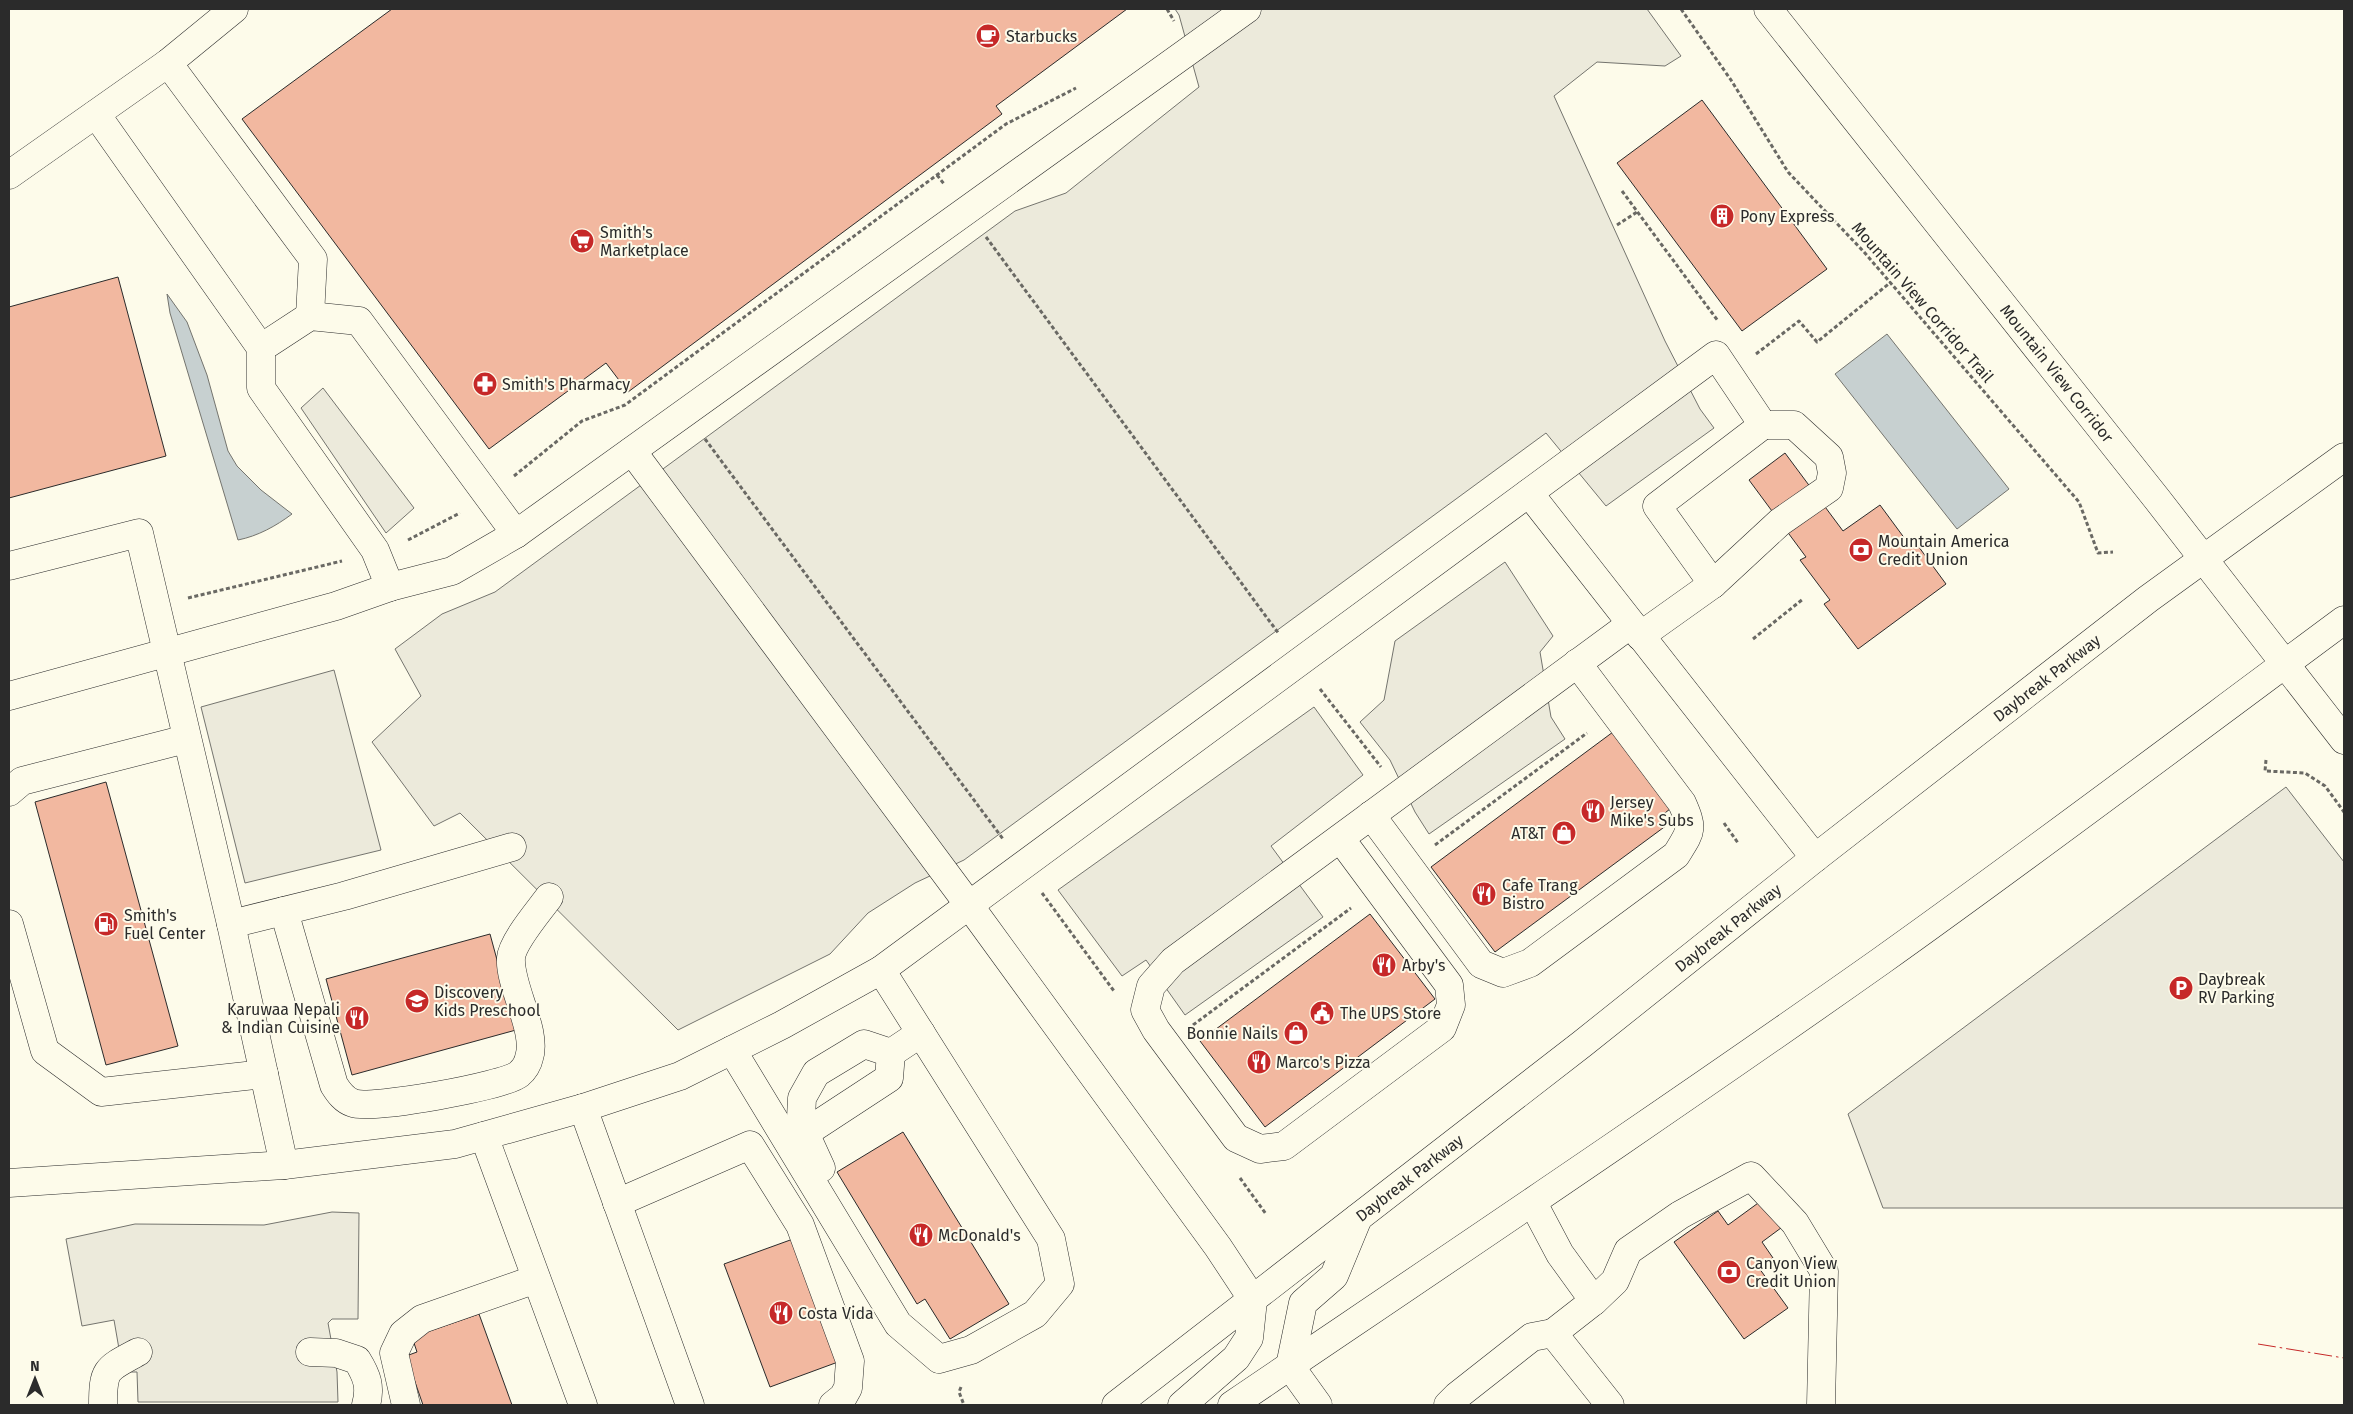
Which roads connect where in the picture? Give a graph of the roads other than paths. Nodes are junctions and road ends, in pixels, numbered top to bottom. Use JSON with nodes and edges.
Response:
{"nodes":[{"id":1,"x":234,"y":9,"type":"edge"},
{"id":2,"x":1247,"y":9,"type":"edge"},
{"id":3,"x":1768,"y":9,"type":"edge"},
{"id":4,"x":168,"y":63,"type":"junction"},
{"id":5,"x":96,"y":114,"type":"junction"},
{"id":6,"x":9,"y":175,"type":"edge"},
{"id":7,"x":310,"y":316,"type":"junction"},
{"id":8,"x":261,"y":348,"type":"junction"},
{"id":9,"x":1763,"y":425,"type":"junction"},
{"id":10,"x":632,"y":451,"type":"junction"},
{"id":11,"x":2344,"y":457,"type":"edge"},
{"id":12,"x":1529,"y":493,"type":"junction"},
{"id":13,"x":516,"y":534,"type":"junction"},
{"id":14,"x":2203,"y":558,"type":"junction"},
{"id":15,"x":9,"y":566,"type":"edge"},
{"id":16,"x":1713,"y":584,"type":"junction"},
{"id":17,"x":390,"y":587,"type":"junction"},
{"id":18,"x":2344,"y":620,"type":"edge"},
{"id":19,"x":1636,"y":630,"type":"junction"},
{"id":20,"x":165,"y":652,"type":"junction"},
{"id":21,"x":1577,"y":663,"type":"junction"},
{"id":22,"x":2286,"y":663,"type":"junction"},
{"id":23,"x":9,"y":696,"type":"edge"},
{"id":24,"x":186,"y":739,"type":"junction"},
{"id":25,"x":2344,"y":740,"type":"edge"},
{"id":26,"x":9,"y":792,"type":"edge"},
{"id":27,"x":1371,"y":815,"type":"junction"},
{"id":28,"x":1340,"y":838,"type":"junction"},
{"id":29,"x":512,"y":847,"type":"dead end"},
{"id":30,"x":1815,"y":858,"type":"junction"},
{"id":31,"x":549,"y":897,"type":"dead end"},
{"id":32,"x":969,"y":905,"type":"junction"},
{"id":33,"x":284,"y":911,"type":"junction"},
{"id":34,"x":9,"y":924,"type":"edge"},
{"id":35,"x":231,"y":924,"type":"junction"},
{"id":36,"x":881,"y":970,"type":"junction"},
{"id":37,"x":921,"y":1033,"type":"junction"},
{"id":38,"x":732,"y":1050,"type":"junction"},
{"id":39,"x":891,"y":1053,"type":"junction"},
{"id":40,"x":264,"y":1074,"type":"junction"},
{"id":41,"x":583,"y":1108,"type":"junction"},
{"id":42,"x":805,"y":1133,"type":"junction"},
{"id":43,"x":484,"y":1136,"type":"junction"},
{"id":44,"x":284,"y":1165,"type":"junction"},
{"id":45,"x":9,"y":1184,"type":"edge"},
{"id":46,"x":617,"y":1203,"type":"junction"},
{"id":47,"x":1533,"y":1203,"type":"junction"},
{"id":48,"x":1358,"y":1218,"type":"junction"},
{"id":49,"x":536,"y":1279,"type":"junction"},
{"id":50,"x":1253,"y":1300,"type":"junction"},
{"id":51,"x":1594,"y":1301,"type":"junction"},
{"id":52,"x":1553,"y":1333,"type":"junction"},
{"id":53,"x":915,"y":1338,"type":"junction"},
{"id":54,"x":138,"y":1352,"type":"dead end"},
{"id":55,"x":310,"y":1352,"type":"dead end"},
{"id":56,"x":1290,"y":1366,"type":"junction"},
{"id":57,"x":372,"y":1401,"type":"edge"},
{"id":58,"x":103,"y":1405,"type":"edge"},
{"id":59,"x":406,"y":1405,"type":"edge"},
{"id":60,"x":583,"y":1405,"type":"edge"},
{"id":61,"x":690,"y":1405,"type":"edge"},
{"id":62,"x":833,"y":1405,"type":"edge"},
{"id":63,"x":1116,"y":1405,"type":"edge"},
{"id":64,"x":1182,"y":1405,"type":"edge"},
{"id":65,"x":1232,"y":1405,"type":"edge"},
{"id":66,"x":1318,"y":1405,"type":"edge"},
{"id":67,"x":1448,"y":1405,"type":"edge"},
{"id":68,"x":1610,"y":1405,"type":"edge"},
{"id":69,"x":1822,"y":1405,"type":"edge"}],
"edges":[{"from":1,"to":4,"type":"main road"},
{"from":2,"to":10,"type":"main road"},
{"from":3,"to":14,"type":"main road","name":"Mountain View Corridor"},
{"from":4,"to":5,"type":"main road"},
{"from":4,"to":7,"type":"main road"},
{"from":5,"to":6,"type":"main road"},
{"from":5,"to":8,"type":"main road"},
{"from":7,"to":8,"type":"main road"},
{"from":7,"to":13,"type":"main road"},
{"from":8,"to":17,"type":"main road"},
{"from":9,"to":12,"type":"main road"},
{"from":9,"to":16,"type":"main road"},
{"from":9,"to":16,"type":"main road"},
{"from":10,"to":13,"type":"main road"},
{"from":10,"to":32,"type":"main road"},
{"from":11,"to":14,"type":"main road","name":"Daybreak Parkway"},
{"from":12,"to":19,"type":"main road"},
{"from":12,"to":32,"type":"main road"},
{"from":13,"to":17,"type":"main road"},
{"from":14,"to":22,"type":"main road","name":"Mountain View Corridor"},
{"from":14,"to":30,"type":"main road","name":"Daybreak Parkway"},
{"from":15,"to":20,"type":"main road"},
{"from":16,"to":19,"type":"main road"},
{"from":17,"to":20,"type":"main road"},
{"from":18,"to":22,"type":"main road"},
{"from":19,"to":21,"type":"main road"},
{"from":19,"to":30,"type":"main road"},
{"from":20,"to":23,"type":"main road"},
{"from":20,"to":24,"type":"main road"},
{"from":21,"to":27,"type":"main road"},
{"from":21,"to":27,"type":"main road"},
{"from":22,"to":25,"type":"main road","name":"Mountain View Corridor"},
{"from":22,"to":47,"type":"main road"},
{"from":24,"to":26,"type":"main road"},
{"from":24,"to":35,"type":"main road"},
{"from":27,"to":28,"type":"main road"},
{"from":28,"to":28,"type":"main road"},
{"from":29,"to":33,"type":"main road"},
{"from":30,"to":48,"type":"main road","name":"Daybreak Parkway"},
{"from":31,"to":33,"type":"main road"},
{"from":32,"to":36,"type":"main road"},
{"from":32,"to":50,"type":"main road"},
{"from":33,"to":35,"type":"main road"},
{"from":34,"to":40,"type":"main road"},
{"from":35,"to":40,"type":"main road"},
{"from":36,"to":37,"type":"main road"},
{"from":36,"to":38,"type":"main road"},
{"from":37,"to":39,"type":"main road"},
{"from":37,"to":53,"type":"main road"},
{"from":38,"to":41,"type":"main road"},
{"from":38,"to":53,"type":"main road"},
{"from":39,"to":42,"type":"main road"},
{"from":39,"to":42,"type":"main road"},
{"from":40,"to":44,"type":"main road"},
{"from":41,"to":43,"type":"main road"},
{"from":41,"to":46,"type":"main road"},
{"from":42,"to":53,"type":"main road"},
{"from":43,"to":44,"type":"main road"},
{"from":43,"to":49,"type":"main road"},
{"from":44,"to":45,"type":"main road"},
{"from":46,"to":61,"type":"main road"},
{"from":46,"to":62,"type":"main road"},
{"from":47,"to":51,"type":"main road"},
{"from":47,"to":56,"type":"main road"},
{"from":48,"to":50,"type":"main road","name":"Daybreak Parkway"},
{"from":48,"to":56,"type":"main road"},
{"from":49,"to":59,"type":"main road"},
{"from":49,"to":60,"type":"main road"},
{"from":50,"to":63,"type":"main road","name":"Daybreak Parkway"},
{"from":50,"to":64,"type":"main road"},
{"from":51,"to":52,"type":"main road"},
{"from":51,"to":69,"type":"main road"},
{"from":52,"to":67,"type":"main road"},
{"from":52,"to":68,"type":"main road"},
{"from":54,"to":58,"type":"main road"},
{"from":55,"to":57,"type":"main road"},
{"from":56,"to":65,"type":"main road"},
{"from":56,"to":66,"type":"main road"}]}
